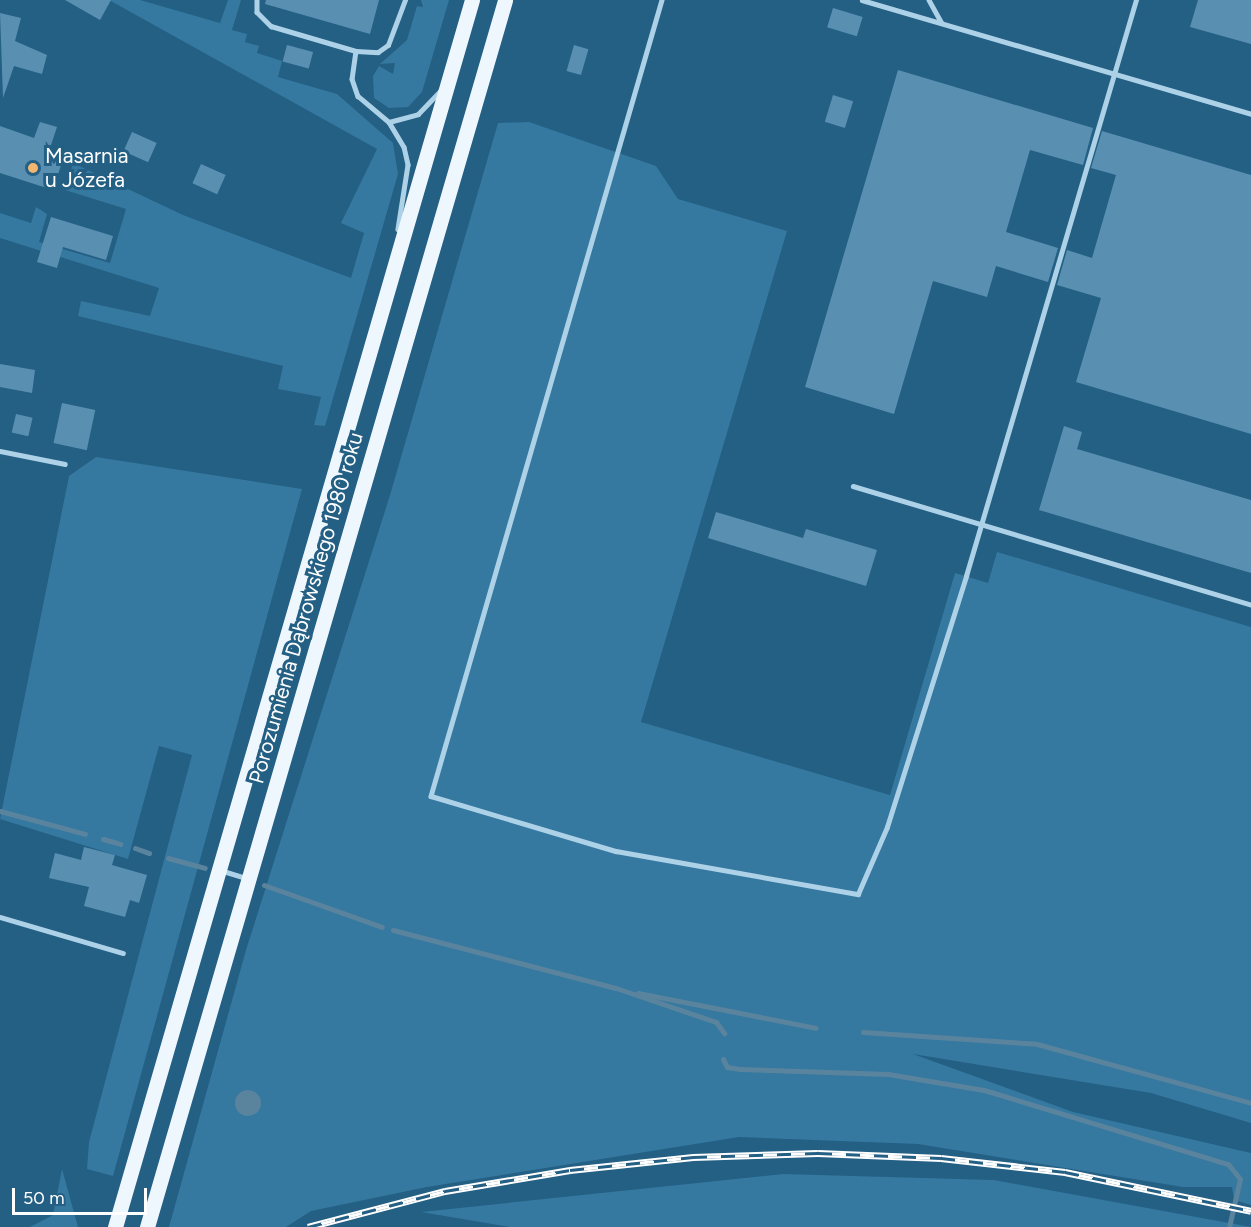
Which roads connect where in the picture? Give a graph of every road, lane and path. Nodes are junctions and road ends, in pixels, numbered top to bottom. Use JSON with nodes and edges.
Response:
{"nodes":[{"id":1,"x":257,"y":0,"type":"edge"},
{"id":2,"x":405,"y":0,"type":"edge"},
{"id":3,"x":472,"y":0,"type":"edge"},
{"id":4,"x":505,"y":0,"type":"edge"},
{"id":5,"x":662,"y":0,"type":"edge"},
{"id":6,"x":862,"y":0,"type":"edge"},
{"id":7,"x":929,"y":0,"type":"edge"},
{"id":8,"x":1136,"y":0,"type":"edge"},
{"id":9,"x":942,"y":23,"type":"junction"},
{"id":10,"x":356,"y":51,"type":"junction"},
{"id":11,"x":1115,"y":74,"type":"junction"},
{"id":12,"x":448,"y":83,"type":"junction"},
{"id":13,"x":1251,"y":114,"type":"edge"},
{"id":14,"x":389,"y":122,"type":"junction"},
{"id":15,"x":397,"y":252,"type":"junction"},
{"id":16,"x":0,"y":451,"type":"edge"},
{"id":17,"x":65,"y":464,"type":"dead end"},
{"id":18,"x":853,"y":486,"type":"dead end"},
{"id":19,"x":980,"y":526,"type":"junction"},
{"id":20,"x":1251,"y":605,"type":"edge"},
{"id":21,"x":218,"y":870,"type":"junction"},
{"id":22,"x":249,"y":879,"type":"junction"},
{"id":23,"x":0,"y":917,"type":"edge"},
{"id":24,"x":123,"y":953,"type":"dead end"},
{"id":25,"x":115,"y":1227,"type":"edge"},
{"id":26,"x":147,"y":1227,"type":"edge"}],
"edges":[{"from":1,"to":10,"type":"lane"},
{"from":2,"to":10,"type":"lane"},
{"from":3,"to":12,"type":"main road","name":"Porozumienia Dąbrowskiego 1980 roku"},
{"from":4,"to":22,"type":"main road","name":"Porozumienia Dąbrowskiego 1980 roku"},
{"from":5,"to":19,"type":"lane"},
{"from":6,"to":9,"type":"lane"},
{"from":7,"to":9,"type":"lane"},
{"from":8,"to":11,"type":"lane"},
{"from":9,"to":11,"type":"lane"},
{"from":10,"to":14,"type":"lane"},
{"from":11,"to":13,"type":"lane"},
{"from":11,"to":19,"type":"lane"},
{"from":12,"to":14,"type":"lane"},
{"from":12,"to":15,"type":"main road","name":"Porozumienia Dąbrowskiego 1980 roku"},
{"from":14,"to":15,"type":"lane"},
{"from":15,"to":21,"type":"main road","name":"Porozumienia Dąbrowskiego 1980 roku"},
{"from":16,"to":17,"type":"lane"},
{"from":18,"to":19,"type":"lane"},
{"from":19,"to":20,"type":"lane"},
{"from":21,"to":22,"type":"lane"},
{"from":21,"to":25,"type":"main road","name":"Porozumienia Dąbrowskiego 1980 roku"},
{"from":22,"to":26,"type":"main road","name":"Porozumienia Dąbrowskiego 1980 roku"},
{"from":23,"to":24,"type":"lane"}]}
